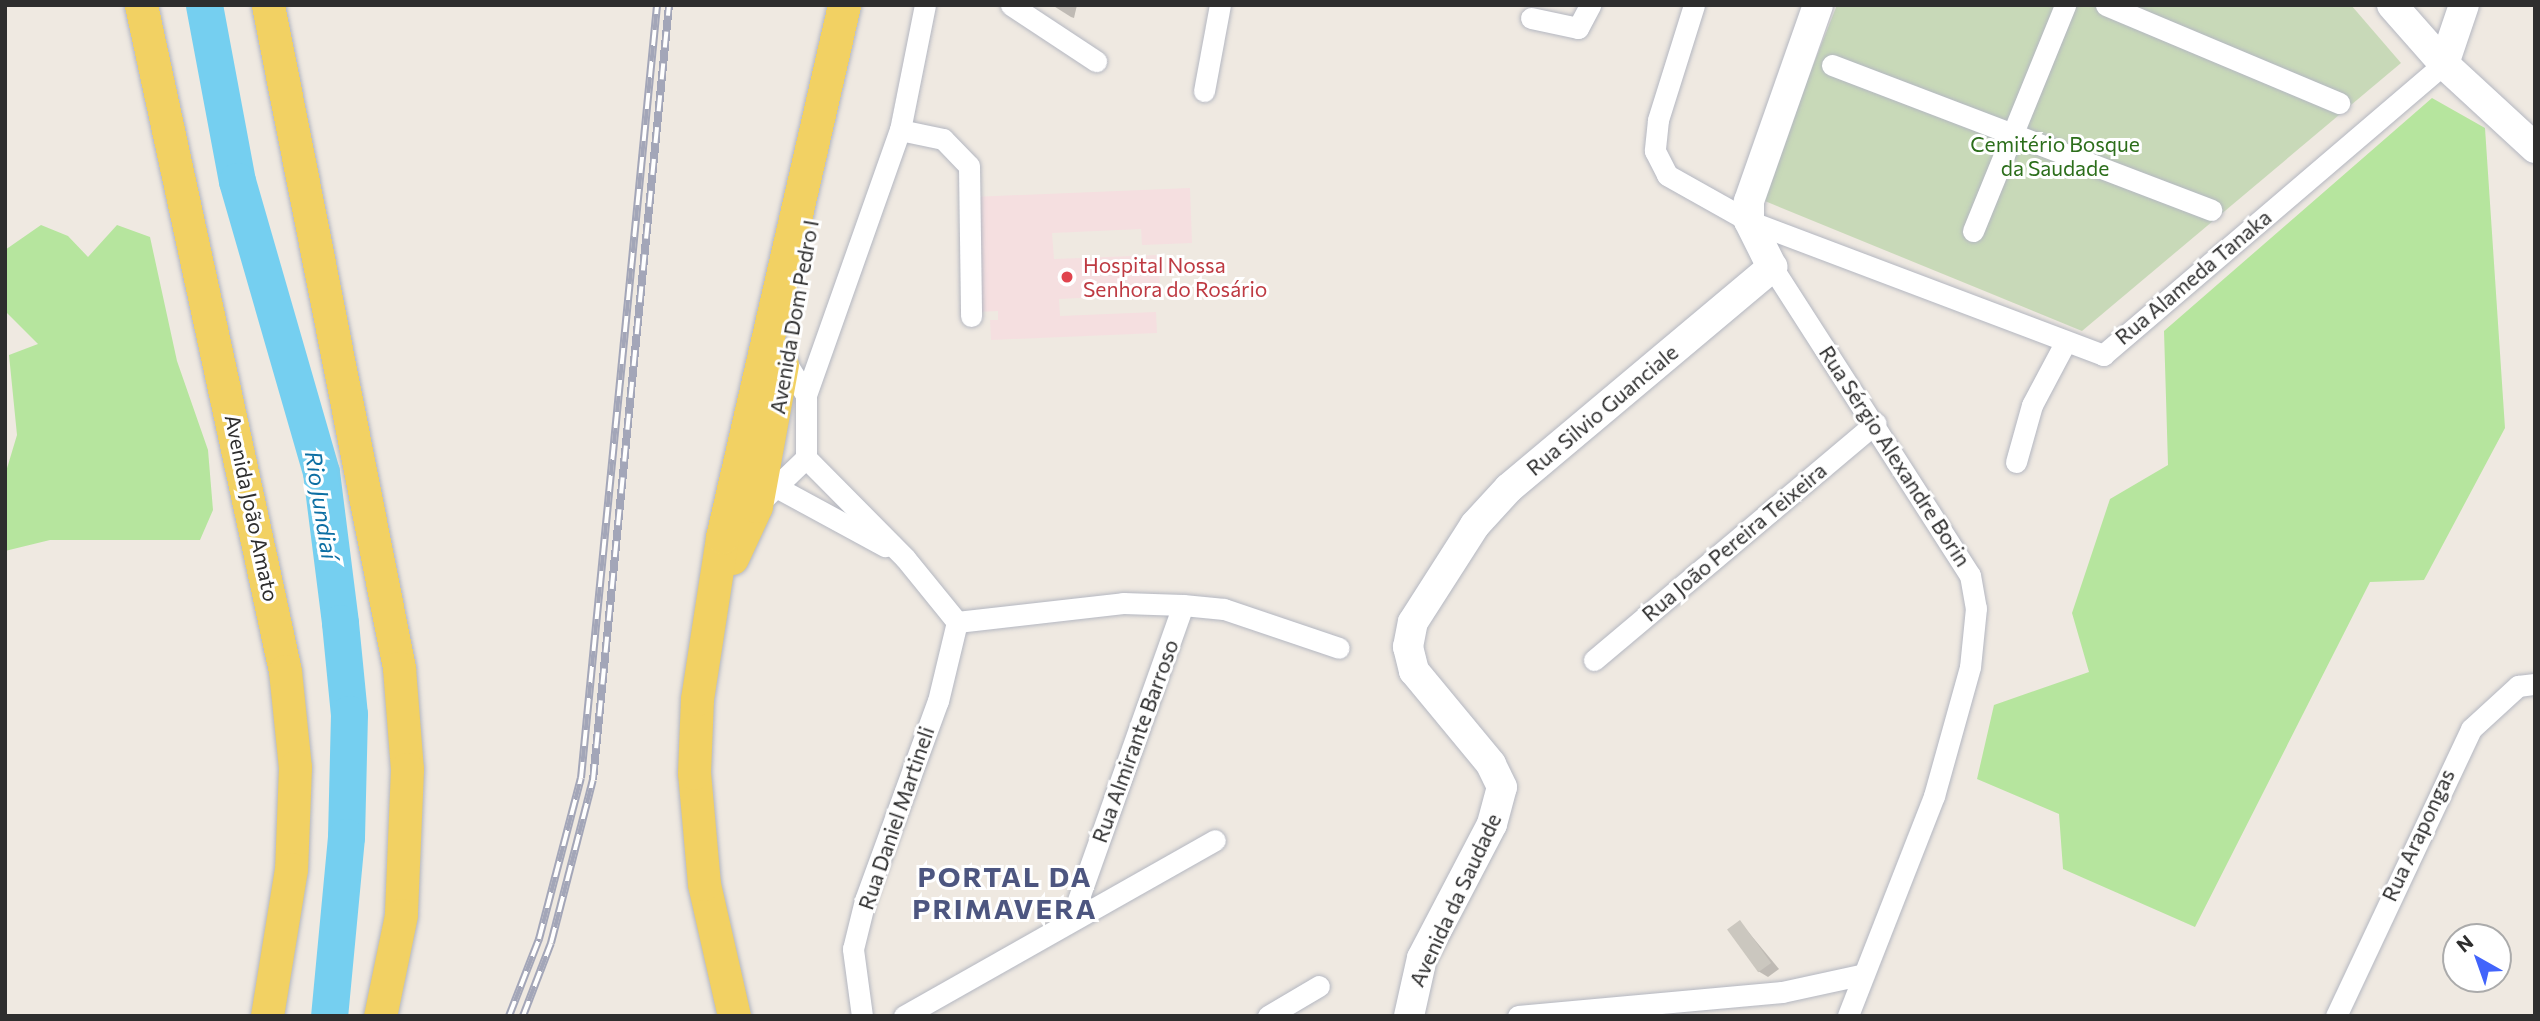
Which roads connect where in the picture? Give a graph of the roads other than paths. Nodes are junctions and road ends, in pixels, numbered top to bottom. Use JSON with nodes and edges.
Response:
{"nodes":[{"id":1,"x":141,"y":5,"type":"edge"},
{"id":2,"x":268,"y":5,"type":"edge"},
{"id":3,"x":844,"y":5,"type":"edge"},
{"id":4,"x":858,"y":5,"type":"edge"},
{"id":5,"x":925,"y":5,"type":"edge"},
{"id":6,"x":1011,"y":5,"type":"edge"},
{"id":7,"x":1220,"y":5,"type":"edge"},
{"id":8,"x":1590,"y":5,"type":"edge"},
{"id":9,"x":1694,"y":5,"type":"edge"},
{"id":10,"x":1818,"y":5,"type":"edge"},
{"id":11,"x":2065,"y":5,"type":"edge"},
{"id":12,"x":2106,"y":5,"type":"edge"},
{"id":13,"x":2392,"y":5,"type":"edge"},
{"id":14,"x":2464,"y":5,"type":"edge"},
{"id":15,"x":1531,"y":18,"type":"dead end"},
{"id":16,"x":1096,"y":61,"type":"dead end"},
{"id":17,"x":2444,"y":64,"type":"junction"},
{"id":18,"x":1832,"y":65,"type":"dead end"},
{"id":19,"x":1204,"y":91,"type":"dead end"},
{"id":20,"x":2339,"y":103,"type":"dead end"},
{"id":21,"x":900,"y":130,"type":"junction"},
{"id":22,"x":2012,"y":133,"type":"junction"},
{"id":23,"x":2535,"y":148,"type":"edge"},
{"id":24,"x":2211,"y":210,"type":"dead end"},
{"id":25,"x":1749,"y":221,"type":"junction"},
{"id":26,"x":1973,"y":231,"type":"dead end"},
{"id":27,"x":1772,"y":267,"type":"junction"},
{"id":28,"x":971,"y":316,"type":"dead end"},
{"id":29,"x":2066,"y":341,"type":"junction"},
{"id":30,"x":775,"y":349,"type":"junction"},
{"id":31,"x":806,"y":395,"type":"junction"},
{"id":32,"x":1875,"y":423,"type":"junction"},
{"id":33,"x":806,"y":458,"type":"junction"},
{"id":34,"x":2016,"y":462,"type":"dead end"},
{"id":35,"x":767,"y":497,"type":"junction"},
{"id":36,"x":722,"y":537,"type":"junction"},
{"id":37,"x":905,"y":558,"type":"junction"},
{"id":38,"x":1183,"y":605,"type":"junction"},
{"id":39,"x":707,"y":622,"type":"junction"},
{"id":40,"x":957,"y":622,"type":"junction"},
{"id":41,"x":1408,"y":647,"type":"joint"},
{"id":42,"x":1339,"y":648,"type":"dead end"},
{"id":43,"x":1594,"y":660,"type":"dead end"},
{"id":44,"x":2535,"y":684,"type":"edge"},
{"id":45,"x":1215,"y":841,"type":"dead end"},
{"id":46,"x":1072,"y":917,"type":"junction"},
{"id":47,"x":1860,"y":975,"type":"junction"},
{"id":48,"x":1319,"y":986,"type":"dead end"},
{"id":49,"x":267,"y":1016,"type":"edge"},
{"id":50,"x":380,"y":1016,"type":"edge"},
{"id":51,"x":734,"y":1016,"type":"edge"},
{"id":52,"x":862,"y":1016,"type":"edge"},
{"id":53,"x":904,"y":1016,"type":"edge"},
{"id":54,"x":1268,"y":1016,"type":"edge"},
{"id":55,"x":1409,"y":1016,"type":"edge"},
{"id":56,"x":1518,"y":1016,"type":"edge"},
{"id":57,"x":1849,"y":1016,"type":"edge"},
{"id":58,"x":2336,"y":1016,"type":"edge"}],
"edges":[{"from":1,"to":49,"type":"main road","name":"Avenida João Amato"},
{"from":2,"to":50,"type":"main road"},
{"from":3,"to":30,"type":"main road","name":"Avenida Dom Pedro I"},
{"from":4,"to":30,"type":"main road","name":"Avenida Dom Pedro I"},
{"from":5,"to":21,"type":"street"},
{"from":6,"to":16,"type":"street"},
{"from":7,"to":19,"type":"street"},
{"from":8,"to":15,"type":"street"},
{"from":9,"to":25,"type":"street","name":"Rua Alameda Tanaka"},
{"from":10,"to":25,"type":"street"},
{"from":11,"to":22,"type":"street"},
{"from":12,"to":20,"type":"street"},
{"from":13,"to":17,"type":"street"},
{"from":14,"to":17,"type":"street"},
{"from":17,"to":23,"type":"street"},
{"from":17,"to":29,"type":"street","name":"Rua Alameda Tanaka"},
{"from":18,"to":22,"type":"street"},
{"from":21,"to":28,"type":"street"},
{"from":21,"to":31,"type":"street"},
{"from":22,"to":24,"type":"street"},
{"from":22,"to":26,"type":"street"},
{"from":25,"to":27,"type":"street"},
{"from":25,"to":29,"type":"street","name":"Rua Alameda Tanaka"},
{"from":27,"to":32,"type":"street","name":"Rua Sérgio Alexandre Borin"},
{"from":27,"to":41,"type":"street","name":"Rua Silvio Guanciale"},
{"from":29,"to":34,"type":"street"},
{"from":30,"to":31,"type":"street"},
{"from":30,"to":35,"type":"main road","name":"Avenida Dom Pedro I"},
{"from":30,"to":36,"type":"main road","name":"Avenida Dom Pedro I"},
{"from":31,"to":33,"type":"street"},
{"from":32,"to":43,"type":"street","name":"Rua João Pereira Teixeira"},
{"from":32,"to":47,"type":"street","name":"Rua Sérgio Alexandre Borin"},
{"from":33,"to":35,"type":"street"},
{"from":33,"to":37,"type":"street"},
{"from":35,"to":36,"type":"street"},
{"from":35,"to":37,"type":"street"},
{"from":35,"to":39,"type":"main road","name":"Avenida Dom Pedro I"},
{"from":36,"to":39,"type":"main road","name":"Avenida Dom Pedro I"},
{"from":37,"to":40,"type":"street"},
{"from":38,"to":40,"type":"street"},
{"from":38,"to":42,"type":"street"},
{"from":38,"to":46,"type":"street","name":"Rua Almirante Barroso"},
{"from":39,"to":51,"type":"main road","name":"Avenida Dom Pedro I"},
{"from":40,"to":52,"type":"street","name":"Rua Daniel Martineli"},
{"from":41,"to":55,"type":"street","name":"Avenida da Saudade"},
{"from":44,"to":58,"type":"street","name":"Rua Arapongas"},
{"from":45,"to":46,"type":"street"},
{"from":46,"to":53,"type":"street"},
{"from":47,"to":56,"type":"street"},
{"from":47,"to":57,"type":"street","name":"Rua Sérgio Alexandre Borin"},
{"from":48,"to":54,"type":"street"}]}
